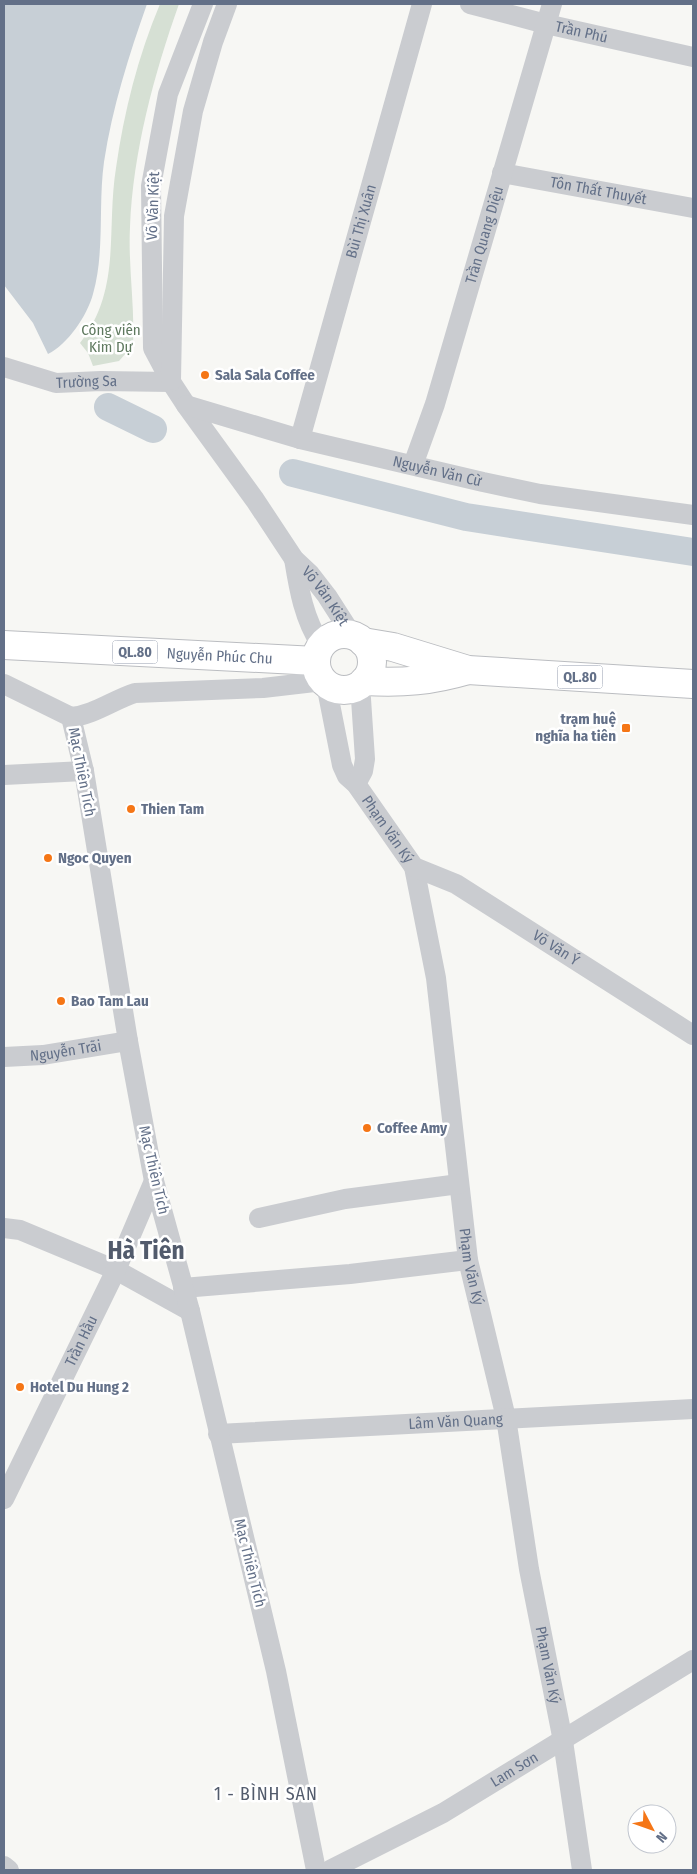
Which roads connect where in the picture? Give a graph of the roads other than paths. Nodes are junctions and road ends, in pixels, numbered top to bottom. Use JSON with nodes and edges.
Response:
{"nodes":[{"id":1,"x":203,"y":4,"type":"edge"},
{"id":2,"x":227,"y":4,"type":"edge"},
{"id":3,"x":422,"y":4,"type":"edge"},
{"id":4,"x":470,"y":4,"type":"edge"},
{"id":5,"x":552,"y":4,"type":"edge"},
{"id":6,"x":546,"y":24,"type":"junction"},
{"id":7,"x":693,"y":57,"type":"edge"},
{"id":8,"x":502,"y":173,"type":"junction"},
{"id":9,"x":693,"y":208,"type":"edge"},
{"id":10,"x":4,"y":367,"type":"edge"},
{"id":11,"x":171,"y":382,"type":"junction"},
{"id":12,"x":186,"y":404,"type":"junction"},
{"id":13,"x":300,"y":439,"type":"junction"},
{"id":14,"x":413,"y":465,"type":"junction"},
{"id":15,"x":692,"y":510,"type":"edge"},
{"id":16,"x":294,"y":559,"type":"junction"},
{"id":17,"x":358,"y":638,"type":"junction"},
{"id":18,"x":4,"y":646,"type":"edge"},
{"id":19,"x":322,"y":668,"type":"junction"},
{"id":20,"x":468,"y":670,"type":"junction"},
{"id":21,"x":362,"y":683,"type":"junction"},
{"id":22,"x":4,"y":684,"type":"edge"},
{"id":23,"x":693,"y":684,"type":"edge"},
{"id":24,"x":71,"y":717,"type":"junction"},
{"id":25,"x":84,"y":771,"type":"junction"},
{"id":26,"x":4,"y":775,"type":"edge"},
{"id":27,"x":356,"y":784,"type":"junction"},
{"id":28,"x":414,"y":868,"type":"junction"},
{"id":29,"x":693,"y":1035,"type":"edge"},
{"id":30,"x":128,"y":1041,"type":"junction"},
{"id":31,"x":4,"y":1058,"type":"edge"},
{"id":32,"x":154,"y":1181,"type":"junction"},
{"id":33,"x":459,"y":1184,"type":"junction"},
{"id":34,"x":259,"y":1218,"type":"dead end"},
{"id":35,"x":4,"y":1228,"type":"edge"},
{"id":36,"x":468,"y":1260,"type":"junction"},
{"id":37,"x":116,"y":1270,"type":"junction"},
{"id":38,"x":184,"y":1288,"type":"junction"},
{"id":39,"x":190,"y":1311,"type":"junction"},
{"id":40,"x":693,"y":1409,"type":"edge"},
{"id":41,"x":506,"y":1418,"type":"junction"},
{"id":42,"x":218,"y":1434,"type":"junction"},
{"id":43,"x":4,"y":1499,"type":"edge"},
{"id":44,"x":693,"y":1660,"type":"edge"},
{"id":45,"x":563,"y":1741,"type":"junction"},
{"id":46,"x":4,"y":1866,"type":"edge"},
{"id":47,"x":9,"y":1870,"type":"edge"},
{"id":48,"x":316,"y":1870,"type":"edge"},
{"id":49,"x":330,"y":1870,"type":"edge"},
{"id":50,"x":582,"y":1870,"type":"edge"}],
"edges":[{"from":1,"to":11,"type":"street","name":"Võ Văn Kiệt"},
{"from":2,"to":11,"type":"street","name":"Võ Văn Kiệt"},
{"from":3,"to":13,"type":"street","name":"Bùi Thị Xuân"},
{"from":4,"to":6,"type":"street","name":"Trần Phú"},
{"from":5,"to":6,"type":"street","name":"Trần Quang Diệu"},
{"from":6,"to":7,"type":"street","name":"Trần Phú"},
{"from":6,"to":8,"type":"street","name":"Trần Quang Diệu"},
{"from":8,"to":9,"type":"street","name":"Tôn Thất Thuyết"},
{"from":8,"to":14,"type":"street","name":"Trần Quang Diệu"},
{"from":10,"to":11,"type":"street","name":"Trường Sa"},
{"from":11,"to":12,"type":"street","name":"Võ Văn Kiệt"},
{"from":12,"to":13,"type":"street","name":"Nguyễn Văn Cừ"},
{"from":12,"to":16,"type":"street","name":"Võ Văn Kiệt"},
{"from":13,"to":14,"type":"street","name":"Nguyễn Văn Cừ"},
{"from":14,"to":15,"type":"street","name":"Nguyễn Văn Cừ"},
{"from":16,"to":17,"type":"street","name":"Võ Văn Kiệt"},
{"from":16,"to":19,"type":"street","name":"Võ Văn Kiệt"},
{"from":17,"to":19,"type":"highway"},
{"from":17,"to":20,"type":"highway"},
{"from":17,"to":21,"type":"highway"},
{"from":18,"to":19,"type":"highway","name":"Nguyễn Phúc Chu","number":"QL.80"},
{"from":19,"to":21,"type":"highway"},
{"from":19,"to":24,"type":"street","name":"Mạc Thiên Tích"},
{"from":19,"to":27,"type":"street","name":"Phạm Văn Ký"},
{"from":20,"to":21,"type":"highway","number":"QL.80"},
{"from":20,"to":23,"type":"highway","number":"QL.80"},
{"from":21,"to":27,"type":"street"},
{"from":22,"to":24,"type":"street"},
{"from":24,"to":25,"type":"street","name":"Mạc Thiên Tích"},
{"from":25,"to":26,"type":"street"},
{"from":25,"to":30,"type":"street","name":"Mạc Thiên Tích"},
{"from":27,"to":28,"type":"street","name":"Phạm Văn Ký"},
{"from":28,"to":29,"type":"street","name":"Võ Văn Ý"},
{"from":28,"to":33,"type":"street","name":"Phạm Văn Ký"},
{"from":30,"to":31,"type":"street","name":"Nguyễn Trãi"},
{"from":30,"to":32,"type":"street","name":"Mạc Thiên Tích"},
{"from":32,"to":37,"type":"street","name":"Trần Hầu"},
{"from":32,"to":38,"type":"street","name":"Mạc Thiên Tích"},
{"from":33,"to":34,"type":"street"},
{"from":33,"to":36,"type":"street","name":"Phạm Văn Ký"},
{"from":35,"to":37,"type":"street"},
{"from":36,"to":38,"type":"street"},
{"from":36,"to":41,"type":"street","name":"Phạm Văn Ký"},
{"from":37,"to":39,"type":"street"},
{"from":37,"to":43,"type":"street","name":"Trần Hầu"},
{"from":38,"to":39,"type":"street","name":"Mạc Thiên Tích"},
{"from":39,"to":42,"type":"street","name":"Mạc Thiên Tích"},
{"from":40,"to":41,"type":"street","name":"Lâm Văn Quang"},
{"from":41,"to":42,"type":"street","name":"Lâm Văn Quang"},
{"from":41,"to":45,"type":"street","name":"Phạm Văn Ký"},
{"from":42,"to":48,"type":"street","name":"Mạc Thiên Tích"},
{"from":44,"to":45,"type":"street","name":"Lam Sơn"},
{"from":45,"to":49,"type":"street","name":"Lam Sơn"},
{"from":45,"to":50,"type":"street","name":"Phạm Văn Ký"},
{"from":46,"to":47,"type":"street"}]}
